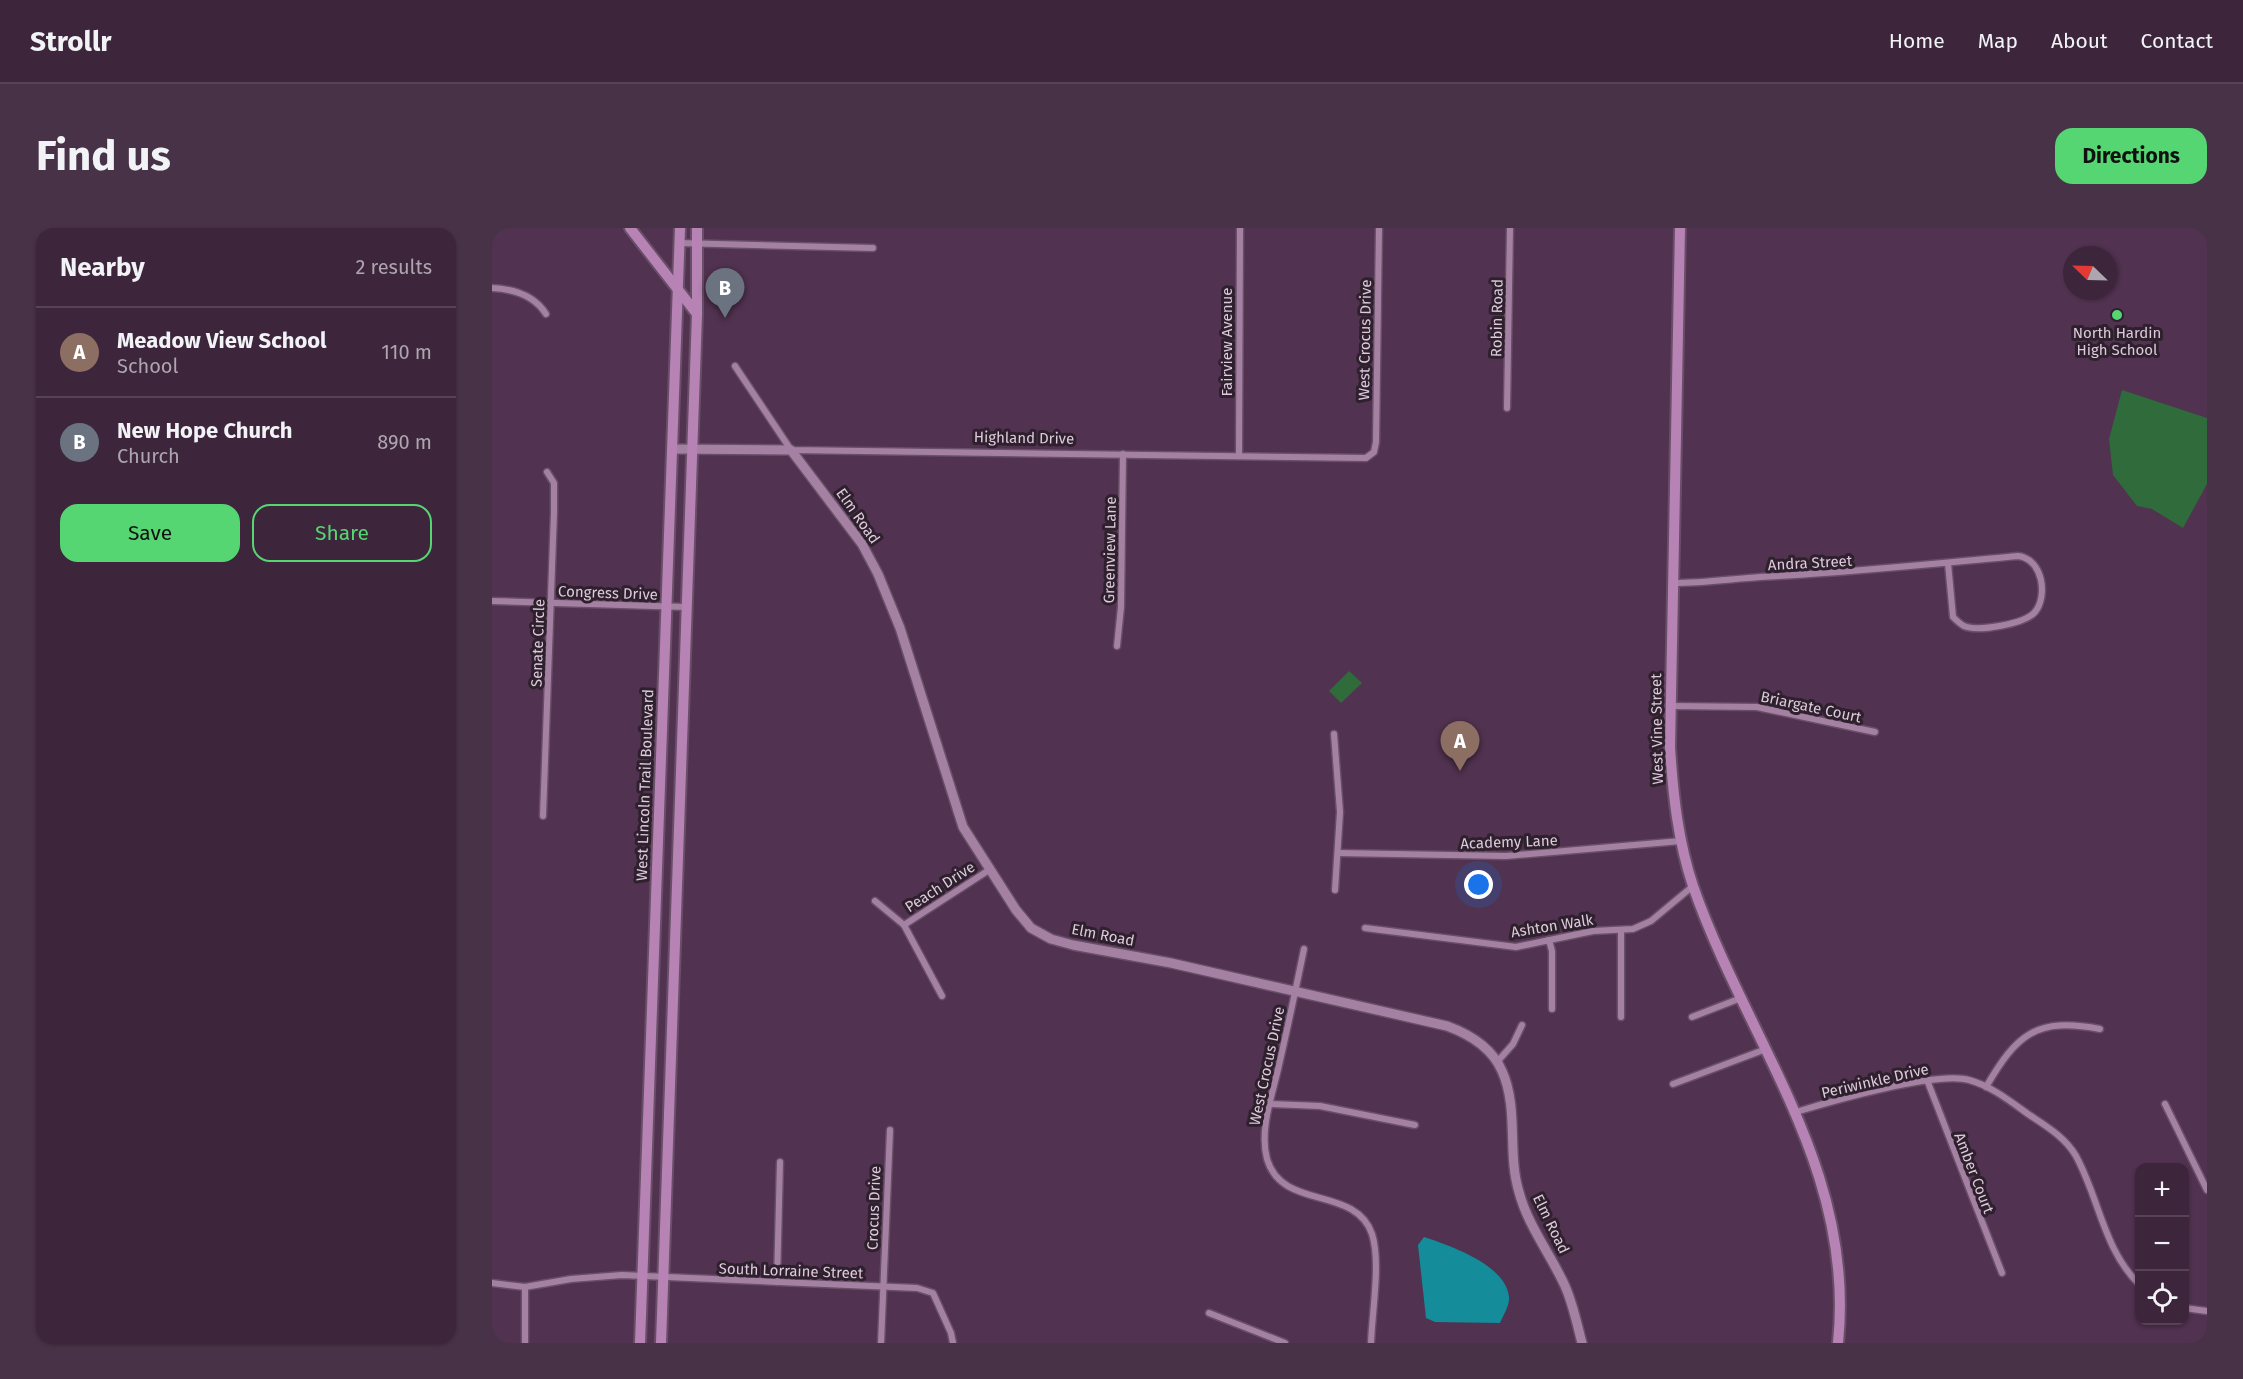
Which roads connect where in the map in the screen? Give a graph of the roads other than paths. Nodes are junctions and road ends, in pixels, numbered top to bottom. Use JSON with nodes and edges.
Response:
{"nodes":[{"id":1,"x":630,"y":228,"type":"edge"},
{"id":2,"x":680,"y":228,"type":"edge"},
{"id":3,"x":697,"y":228,"type":"edge"},
{"id":4,"x":1240,"y":228,"type":"edge"},
{"id":5,"x":1379,"y":228,"type":"edge"},
{"id":6,"x":1510,"y":228,"type":"edge"},
{"id":7,"x":1680,"y":228,"type":"edge"},
{"id":8,"x":679,"y":243,"type":"junction"},
{"id":9,"x":696,"y":245,"type":"junction"},
{"id":10,"x":873,"y":248,"type":"dead end"},
{"id":11,"x":492,"y":288,"type":"edge"},
{"id":12,"x":678,"y":291,"type":"junction"},
{"id":13,"x":546,"y":314,"type":"dead end"},
{"id":14,"x":697,"y":314,"type":"junction"},
{"id":15,"x":735,"y":366,"type":"dead end"},
{"id":16,"x":1507,"y":408,"type":"dead end"},
{"id":17,"x":692,"y":448,"type":"junction"},
{"id":18,"x":672,"y":449,"type":"junction"},
{"id":19,"x":791,"y":450,"type":"junction"},
{"id":20,"x":1374,"y":452,"type":"joint"},
{"id":21,"x":1123,"y":454,"type":"junction"},
{"id":22,"x":1239,"y":456,"type":"junction"},
{"id":23,"x":547,"y":472,"type":"dead end"},
{"id":24,"x":1948,"y":563,"type":"junction"},
{"id":25,"x":1673,"y":583,"type":"junction"},
{"id":26,"x":492,"y":601,"type":"edge"},
{"id":27,"x":552,"y":603,"type":"junction"},
{"id":28,"x":667,"y":607,"type":"junction"},
{"id":29,"x":686,"y":607,"type":"junction"},
{"id":30,"x":1117,"y":646,"type":"dead end"},
{"id":31,"x":1671,"y":706,"type":"junction"},
{"id":32,"x":1875,"y":732,"type":"dead end"},
{"id":33,"x":1334,"y":734,"type":"dead end"},
{"id":34,"x":543,"y":816,"type":"dead end"},
{"id":35,"x":1681,"y":841,"type":"junction"},
{"id":36,"x":1338,"y":853,"type":"junction"},
{"id":37,"x":989,"y":870,"type":"junction"},
{"id":38,"x":1694,"y":886,"type":"junction"},
{"id":39,"x":1335,"y":890,"type":"dead end"},
{"id":40,"x":875,"y":901,"type":"dead end"},
{"id":41,"x":904,"y":925,"type":"junction"},
{"id":42,"x":1365,"y":928,"type":"dead end"},
{"id":43,"x":1621,"y":930,"type":"junction"},
{"id":44,"x":1549,"y":940,"type":"junction"},
{"id":45,"x":1304,"y":949,"type":"dead end"},
{"id":46,"x":1295,"y":992,"type":"junction"},
{"id":47,"x":942,"y":996,"type":"dead end"},
{"id":48,"x":1742,"y":998,"type":"junction"},
{"id":49,"x":1552,"y":1009,"type":"dead end"},
{"id":50,"x":1621,"y":1017,"type":"dead end"},
{"id":51,"x":1692,"y":1017,"type":"dead end"},
{"id":52,"x":1522,"y":1025,"type":"dead end"},
{"id":53,"x":2100,"y":1029,"type":"dead end"},
{"id":54,"x":1767,"y":1048,"type":"junction"},
{"id":55,"x":1497,"y":1062,"type":"junction"},
{"id":56,"x":1927,"y":1080,"type":"junction"},
{"id":57,"x":1674,"y":1084,"type":"dead end"},
{"id":58,"x":1986,"y":1087,"type":"junction"},
{"id":59,"x":1271,"y":1104,"type":"junction"},
{"id":60,"x":2165,"y":1104,"type":"dead end"},
{"id":61,"x":1796,"y":1112,"type":"junction"},
{"id":62,"x":1415,"y":1125,"type":"dead end"},
{"id":63,"x":890,"y":1130,"type":"dead end"},
{"id":64,"x":780,"y":1162,"type":"dead end"},
{"id":65,"x":2207,"y":1190,"type":"edge"},
{"id":66,"x":2002,"y":1273,"type":"dead end"},
{"id":67,"x":643,"y":1277,"type":"junction"},
{"id":68,"x":664,"y":1279,"type":"junction"},
{"id":69,"x":2135,"y":1280,"type":"edge"},
{"id":70,"x":492,"y":1282,"type":"edge"},
{"id":71,"x":777,"y":1282,"type":"junction"},
{"id":72,"x":525,"y":1287,"type":"junction"},
{"id":73,"x":884,"y":1287,"type":"junction"},
{"id":74,"x":2189,"y":1309,"type":"edge"},
{"id":75,"x":2207,"y":1311,"type":"edge"},
{"id":76,"x":1209,"y":1314,"type":"dead end"},
{"id":77,"x":1263,"y":1335,"type":"junction"},
{"id":78,"x":525,"y":1343,"type":"edge"},
{"id":79,"x":640,"y":1343,"type":"edge"},
{"id":80,"x":661,"y":1343,"type":"edge"},
{"id":81,"x":881,"y":1343,"type":"edge"},
{"id":82,"x":952,"y":1343,"type":"edge"},
{"id":83,"x":1261,"y":1343,"type":"edge"},
{"id":84,"x":1285,"y":1343,"type":"edge"},
{"id":85,"x":1371,"y":1343,"type":"edge"},
{"id":86,"x":1582,"y":1343,"type":"edge"},
{"id":87,"x":1838,"y":1343,"type":"edge"}],
"edges":[{"from":1,"to":12,"type":"main road"},
{"from":2,"to":8,"type":"main road","name":"West Lincoln Trail Boulevard"},
{"from":3,"to":9,"type":"main road"},
{"from":4,"to":22,"type":"street","name":"Fairview Avenue"},
{"from":5,"to":20,"type":"street","name":"West Crocus Drive"},
{"from":6,"to":16,"type":"street","name":"Robin Road"},
{"from":7,"to":25,"type":"main road","name":"West Vine Street"},
{"from":8,"to":9,"type":"street"},
{"from":8,"to":12,"type":"main road","name":"West Lincoln Trail Boulevard"},
{"from":9,"to":10,"type":"street"},
{"from":9,"to":14,"type":"main road"},
{"from":11,"to":13,"type":"street"},
{"from":12,"to":14,"type":"main road"},
{"from":12,"to":18,"type":"main road","name":"West Lincoln Trail Boulevard"},
{"from":14,"to":17,"type":"main road"},
{"from":15,"to":19,"type":"street","name":"Elm Road"},
{"from":17,"to":18,"type":"street","name":"Highland Drive"},
{"from":17,"to":19,"type":"street","name":"Highland Drive"},
{"from":17,"to":29,"type":"main road"},
{"from":18,"to":28,"type":"main road","name":"West Lincoln Trail Boulevard"},
{"from":19,"to":21,"type":"street","name":"Highland Drive"},
{"from":19,"to":37,"type":"street","name":"Elm Road"},
{"from":20,"to":22,"type":"street","name":"Highland Drive"},
{"from":21,"to":22,"type":"street","name":"Highland Drive"},
{"from":21,"to":30,"type":"street","name":"Greenview Lane"},
{"from":23,"to":27,"type":"street","name":"Senate Circle"},
{"from":24,"to":24,"type":"street","name":"Andra Street"},
{"from":24,"to":25,"type":"street","name":"Andra Street"},
{"from":25,"to":31,"type":"main road","name":"West Vine Street"},
{"from":26,"to":27,"type":"street","name":"Congress Drive"},
{"from":27,"to":28,"type":"street","name":"Congress Drive"},
{"from":27,"to":34,"type":"street","name":"Senate Circle"},
{"from":28,"to":29,"type":"street","name":"Congress Drive"},
{"from":28,"to":67,"type":"main road","name":"West Lincoln Trail Boulevard"},
{"from":29,"to":68,"type":"main road"},
{"from":31,"to":32,"type":"street","name":"Briargate Court"},
{"from":31,"to":35,"type":"main road","name":"West Vine Street"},
{"from":33,"to":36,"type":"street"},
{"from":35,"to":36,"type":"street","name":"Academy Lane"},
{"from":35,"to":38,"type":"main road","name":"West Vine Street"},
{"from":36,"to":39,"type":"street"},
{"from":37,"to":41,"type":"street","name":"Peach Drive"},
{"from":37,"to":46,"type":"street","name":"Elm Road"},
{"from":38,"to":43,"type":"street","name":"Ashton Walk"},
{"from":38,"to":48,"type":"main road","name":"West Vine Street"},
{"from":40,"to":41,"type":"street"},
{"from":41,"to":47,"type":"street"},
{"from":42,"to":44,"type":"street","name":"Ashton Walk"},
{"from":43,"to":44,"type":"street","name":"Ashton Walk"},
{"from":43,"to":50,"type":"street"},
{"from":44,"to":49,"type":"street"},
{"from":45,"to":46,"type":"street","name":"West Crocus Drive"},
{"from":46,"to":55,"type":"street","name":"Elm Road"},
{"from":46,"to":59,"type":"street","name":"West Crocus Drive"},
{"from":48,"to":51,"type":"street"},
{"from":48,"to":54,"type":"main road","name":"West Vine Street"},
{"from":52,"to":55,"type":"street"},
{"from":53,"to":58,"type":"street"},
{"from":54,"to":57,"type":"street"},
{"from":54,"to":61,"type":"main road","name":"West Vine Street"},
{"from":55,"to":86,"type":"street","name":"Elm Road"},
{"from":56,"to":58,"type":"street","name":"Periwinkle Drive"},
{"from":56,"to":61,"type":"street","name":"Periwinkle Drive"},
{"from":56,"to":66,"type":"street","name":"Amber Court"},
{"from":58,"to":69,"type":"street","name":"Periwinkle Drive"},
{"from":59,"to":62,"type":"street"},
{"from":59,"to":85,"type":"street","name":"West Crocus Drive"},
{"from":60,"to":65,"type":"street"},
{"from":61,"to":87,"type":"main road","name":"West Vine Street"},
{"from":63,"to":73,"type":"street","name":"Crocus Drive"},
{"from":64,"to":71,"type":"street"},
{"from":67,"to":68,"type":"street","name":"South Lorraine Street"},
{"from":67,"to":72,"type":"street","name":"South Lorraine Street"},
{"from":67,"to":79,"type":"main road","name":"West Lincoln Trail Boulevard"},
{"from":68,"to":71,"type":"street","name":"South Lorraine Street"},
{"from":68,"to":80,"type":"main road"},
{"from":70,"to":72,"type":"street","name":"South Lorraine Street"},
{"from":71,"to":73,"type":"street","name":"South Lorraine Street"},
{"from":72,"to":78,"type":"street"},
{"from":73,"to":81,"type":"street","name":"Crocus Drive"},
{"from":73,"to":82,"type":"street","name":"South Lorraine Street"},
{"from":74,"to":75,"type":"street"},
{"from":76,"to":77,"type":"street"},
{"from":77,"to":83,"type":"street"},
{"from":77,"to":84,"type":"street"}]}
